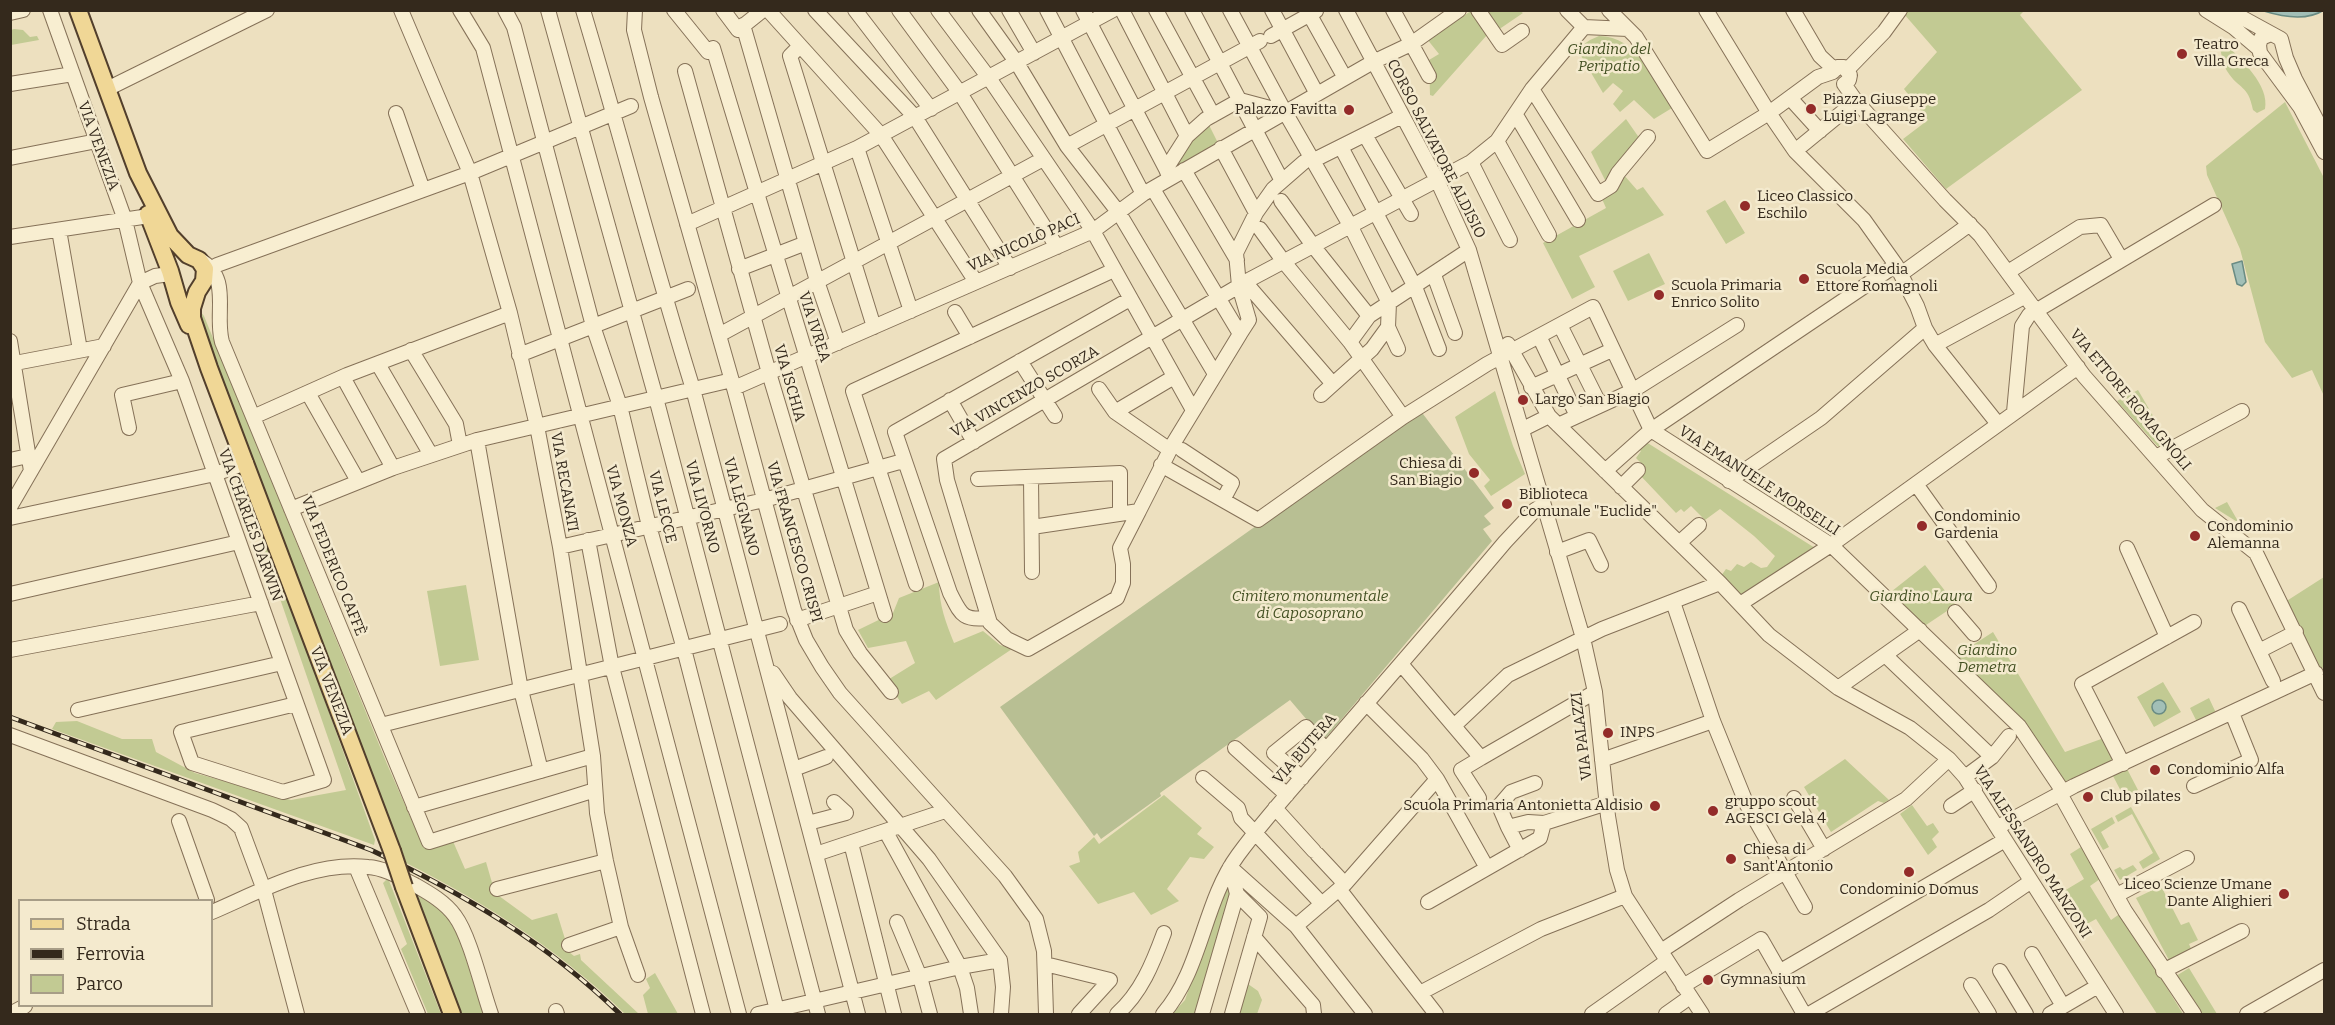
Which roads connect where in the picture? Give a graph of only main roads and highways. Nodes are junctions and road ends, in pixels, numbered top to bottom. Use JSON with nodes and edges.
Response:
{"nodes":[{"id":1,"x":78,"y":10,"type":"edge"},
{"id":2,"x":138,"y":173,"type":"junction"},
{"id":3,"x":171,"y":275,"type":"junction"},
{"id":4,"x":199,"y":275,"type":"junction"},
{"id":5,"x":209,"y":368,"type":"junction"},
{"id":6,"x":452,"y":1014,"type":"edge"}],
"edges":[{"from":1,"to":2,"type":"main road","name":"VIA VENEZIA"},
{"from":2,"to":3,"type":"main road"},
{"from":2,"to":4,"type":"main road"},
{"from":3,"to":4,"type":"main road"},
{"from":3,"to":4,"type":"main road"},
{"from":3,"to":5,"type":"main road"},
{"from":4,"to":5,"type":"main road"},
{"from":5,"to":6,"type":"main road","name":"VIA VENEZIA","bridge":true}]}
